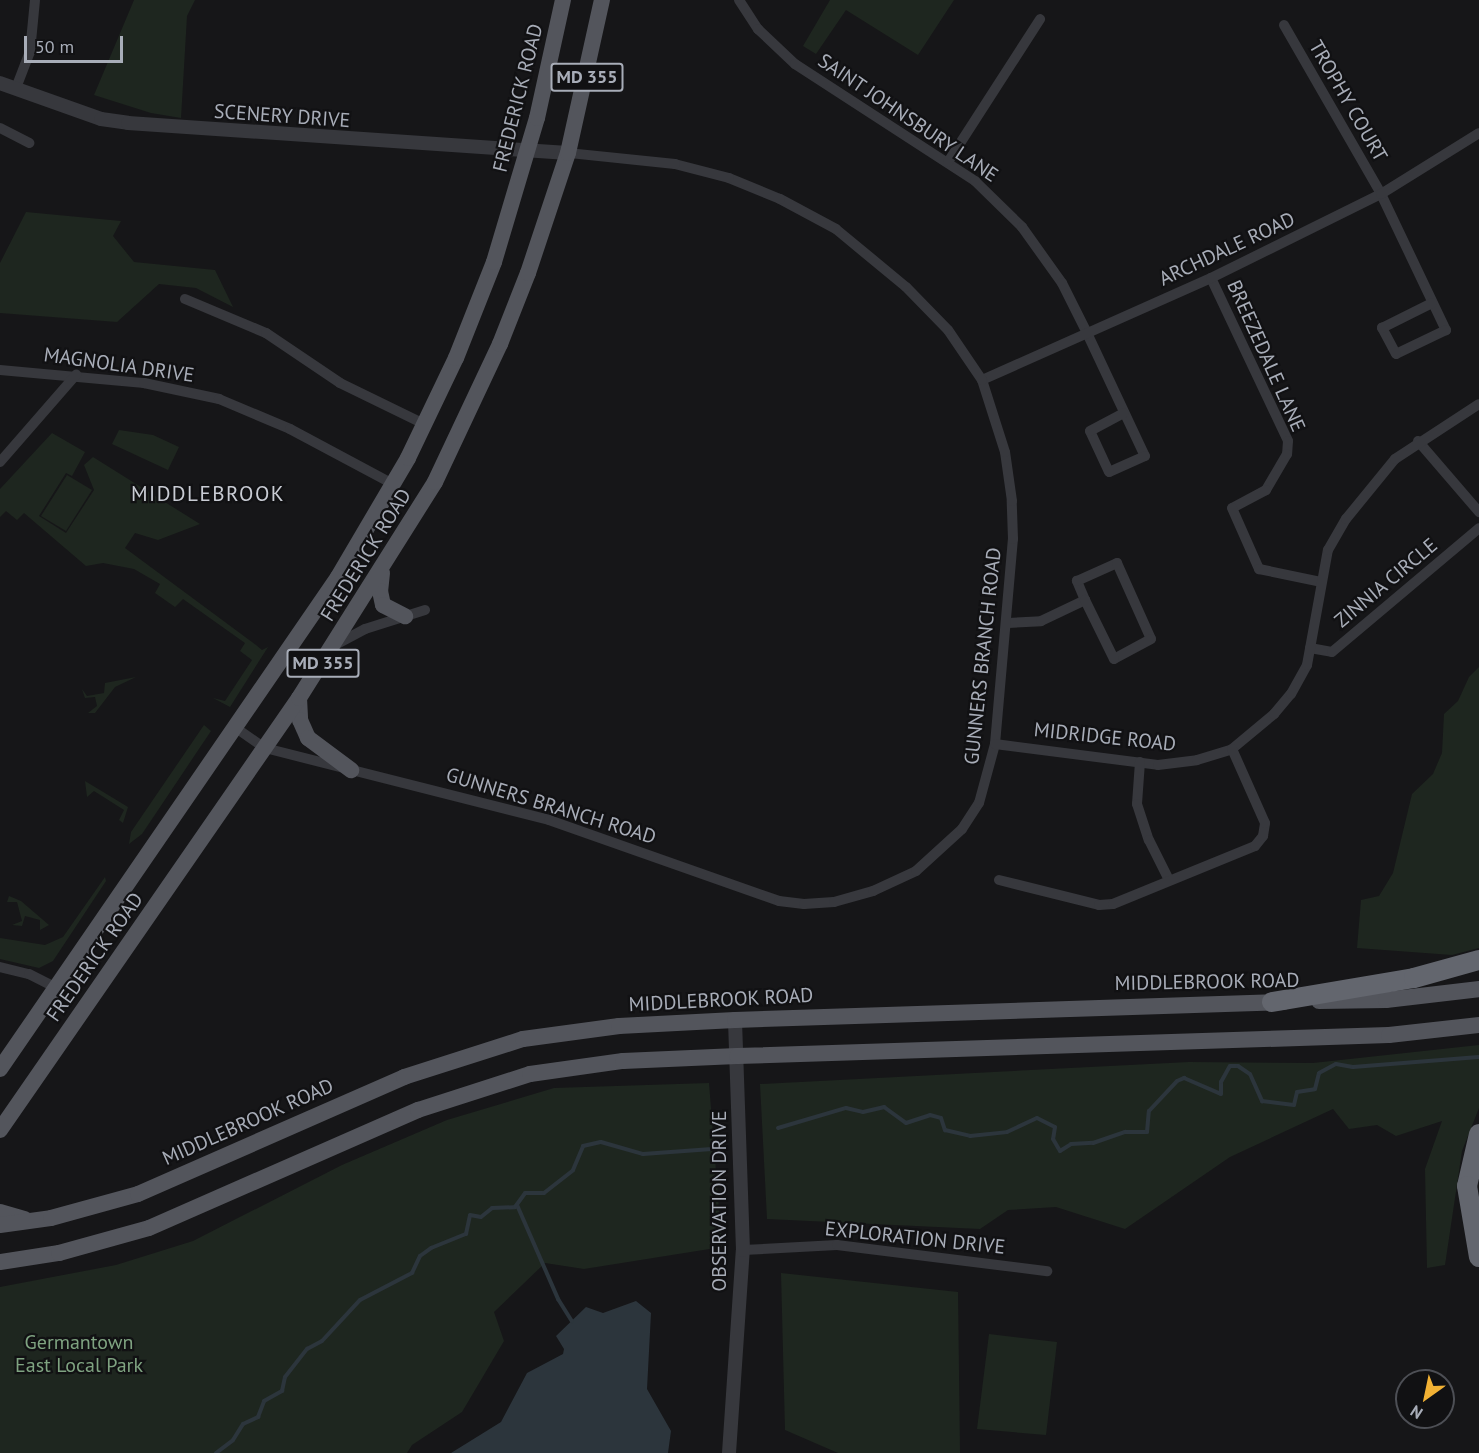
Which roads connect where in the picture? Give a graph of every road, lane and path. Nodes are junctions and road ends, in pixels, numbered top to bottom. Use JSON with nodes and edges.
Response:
{"nodes":[{"id":1,"x":35,"y":0,"type":"edge"},
{"id":2,"x":563,"y":0,"type":"edge"},
{"id":3,"x":602,"y":0,"type":"edge"},
{"id":4,"x":738,"y":0,"type":"edge"},
{"id":5,"x":1040,"y":19,"type":"dead end"},
{"id":6,"x":1284,"y":25,"type":"dead end"},
{"id":7,"x":0,"y":83,"type":"edge"},
{"id":8,"x":16,"y":88,"type":"junction"},
{"id":9,"x":0,"y":128,"type":"edge"},
{"id":10,"x":1479,"y":133,"type":"edge"},
{"id":11,"x":29,"y":143,"type":"dead end"},
{"id":12,"x":528,"y":151,"type":"junction"},
{"id":13,"x":568,"y":153,"type":"junction"},
{"id":14,"x":948,"y":162,"type":"junction"},
{"id":15,"x":1381,"y":194,"type":"junction"},
{"id":16,"x":1211,"y":278,"type":"junction"},
{"id":17,"x":185,"y":299,"type":"dead end"},
{"id":18,"x":1432,"y":303,"type":"junction"},
{"id":19,"x":1087,"y":333,"type":"junction"},
{"id":20,"x":0,"y":370,"type":"edge"},
{"id":21,"x":76,"y":375,"type":"junction"},
{"id":22,"x":982,"y":380,"type":"junction"},
{"id":23,"x":1479,"y":404,"type":"edge"},
{"id":24,"x":1125,"y":413,"type":"junction"},
{"id":25,"x":424,"y":424,"type":"junction"},
{"id":26,"x":1418,"y":441,"type":"junction"},
{"id":27,"x":0,"y":462,"type":"edge"},
{"id":28,"x":393,"y":484,"type":"junction"},
{"id":29,"x":1479,"y":512,"type":"edge"},
{"id":30,"x":1479,"y":528,"type":"edge"},
{"id":31,"x":383,"y":569,"type":"junction"},
{"id":32,"x":1321,"y":582,"type":"junction"},
{"id":33,"x":1085,"y":600,"type":"junction"},
{"id":34,"x":425,"y":610,"type":"dead end"},
{"id":35,"x":405,"y":616,"type":"junction"},
{"id":36,"x":1008,"y":623,"type":"junction"},
{"id":37,"x":333,"y":647,"type":"junction"},
{"id":38,"x":1310,"y":648,"type":"junction"},
{"id":39,"x":299,"y":698,"type":"junction"},
{"id":40,"x":236,"y":728,"type":"junction"},
{"id":41,"x":995,"y":744,"type":"junction"},
{"id":42,"x":265,"y":748,"type":"junction"},
{"id":43,"x":1232,"y":749,"type":"junction"},
{"id":44,"x":1140,"y":762,"type":"junction"},
{"id":45,"x":351,"y":770,"type":"junction"},
{"id":46,"x":999,"y":880,"type":"dead end"},
{"id":47,"x":1169,"y":880,"type":"junction"},
{"id":48,"x":1479,"y":960,"type":"edge"},
{"id":49,"x":0,"y":967,"type":"edge"},
{"id":50,"x":57,"y":988,"type":"junction"},
{"id":51,"x":1479,"y":989,"type":"edge"},
{"id":52,"x":1272,"y":1002,"type":"junction"},
{"id":53,"x":735,"y":1020,"type":"junction"},
{"id":54,"x":1479,"y":1025,"type":"edge"},
{"id":55,"x":737,"y":1056,"type":"junction"},
{"id":56,"x":0,"y":1069,"type":"edge"},
{"id":57,"x":0,"y":1130,"type":"edge"},
{"id":58,"x":1479,"y":1134,"type":"edge"},
{"id":59,"x":0,"y":1212,"type":"edge"},
{"id":60,"x":32,"y":1221,"type":"junction"},
{"id":61,"x":0,"y":1226,"type":"edge"},
{"id":62,"x":743,"y":1250,"type":"junction"},
{"id":63,"x":1479,"y":1257,"type":"edge"},
{"id":64,"x":0,"y":1262,"type":"edge"},
{"id":65,"x":1047,"y":1270,"type":"dead end"},
{"id":66,"x":729,"y":1453,"type":"edge"}],
"edges":[{"from":1,"to":8,"type":"street"},
{"from":2,"to":12,"type":"main road","name":"FREDERICK ROAD","number":"MD 355"},
{"from":3,"to":13,"type":"main road","name":"FREDERICK ROAD","number":"MD 355"},
{"from":4,"to":14,"type":"street","name":"SAINT JOHNSBURY LANE"},
{"from":5,"to":14,"type":"street"},
{"from":6,"to":15,"type":"street","name":"TROPHY COURT"},
{"from":7,"to":8,"type":"street","name":"SCENERY DRIVE"},
{"from":8,"to":12,"type":"street","name":"SCENERY DRIVE"},
{"from":9,"to":11,"type":"street"},
{"from":10,"to":15,"type":"street","name":"ARCHDALE ROAD"},
{"from":12,"to":13,"type":"street","name":"SCENERY DRIVE"},
{"from":12,"to":25,"type":"main road","name":"FREDERICK ROAD","number":"MD 355"},
{"from":13,"to":22,"type":"street","name":"GUNNERS BRANCH ROAD"},
{"from":13,"to":31,"type":"main road","name":"FREDERICK ROAD","number":"MD 355"},
{"from":14,"to":19,"type":"street","name":"SAINT JOHNSBURY LANE"},
{"from":15,"to":16,"type":"street","name":"ARCHDALE ROAD"},
{"from":15,"to":18,"type":"street","name":"TROPHY COURT"},
{"from":16,"to":19,"type":"street","name":"ARCHDALE ROAD"},
{"from":16,"to":32,"type":"street","name":"BREEZEDALE LANE"},
{"from":17,"to":25,"type":"street"},
{"from":18,"to":18,"type":"street","name":"TROPHY COURT"},
{"from":19,"to":22,"type":"street","name":"ARCHDALE ROAD"},
{"from":19,"to":24,"type":"street","name":"SAINT JOHNSBURY LANE"},
{"from":20,"to":21,"type":"street","name":"MAGNOLIA DRIVE"},
{"from":21,"to":27,"type":"street"},
{"from":21,"to":28,"type":"street","name":"MAGNOLIA DRIVE"},
{"from":22,"to":36,"type":"street","name":"GUNNERS BRANCH ROAD"},
{"from":23,"to":26,"type":"street","name":"MIDRIDGE ROAD"},
{"from":24,"to":24,"type":"street","name":"SAINT JOHNSBURY LANE"},
{"from":25,"to":28,"type":"main road","name":"FREDERICK ROAD","number":"MD 355"},
{"from":26,"to":29,"type":"street"},
{"from":26,"to":32,"type":"street","name":"MIDRIDGE ROAD"},
{"from":28,"to":40,"type":"main road","name":"FREDERICK ROAD","number":"MD 355"},
{"from":30,"to":38,"type":"street","name":"ZINNIA CIRCLE"},
{"from":31,"to":35,"type":"main road"},
{"from":31,"to":37,"type":"main road","name":"FREDERICK ROAD","number":"MD 355"},
{"from":32,"to":38,"type":"street","name":"MIDRIDGE ROAD"},
{"from":33,"to":33,"type":"street"},
{"from":33,"to":36,"type":"street"},
{"from":34,"to":35,"type":"street"},
{"from":35,"to":37,"type":"street"},
{"from":36,"to":41,"type":"street","name":"GUNNERS BRANCH ROAD"},
{"from":37,"to":39,"type":"main road","name":"FREDERICK ROAD","number":"MD 355"},
{"from":38,"to":43,"type":"street","name":"MIDRIDGE ROAD"},
{"from":39,"to":42,"type":"main road","name":"FREDERICK ROAD","number":"MD 355"},
{"from":39,"to":45,"type":"main road"},
{"from":40,"to":42,"type":"street","name":"GUNNERS BRANCH ROAD"},
{"from":40,"to":50,"type":"main road","name":"FREDERICK ROAD","number":"MD 355"},
{"from":41,"to":44,"type":"street","name":"MIDRIDGE ROAD"},
{"from":41,"to":45,"type":"street","name":"GUNNERS BRANCH ROAD"},
{"from":42,"to":45,"type":"street","name":"GUNNERS BRANCH ROAD"},
{"from":42,"to":57,"type":"main road","name":"FREDERICK ROAD","number":"MD 355"},
{"from":43,"to":44,"type":"street","name":"MIDRIDGE ROAD"},
{"from":43,"to":47,"type":"street"},
{"from":44,"to":47,"type":"street"},
{"from":46,"to":47,"type":"street"},
{"from":48,"to":52,"type":"highway"},
{"from":49,"to":50,"type":"street"},
{"from":50,"to":56,"type":"main road","name":"FREDERICK ROAD","number":"MD 355"},
{"from":51,"to":52,"type":"main road","name":"MIDDLEBROOK ROAD"},
{"from":52,"to":53,"type":"main road","name":"MIDDLEBROOK ROAD"},
{"from":53,"to":55,"type":"street","name":"OBSERVATION DRIVE"},
{"from":53,"to":60,"type":"main road","name":"MIDDLEBROOK ROAD"},
{"from":54,"to":55,"type":"main road"},
{"from":55,"to":62,"type":"street","name":"OBSERVATION DRIVE"},
{"from":55,"to":64,"type":"main road"},
{"from":58,"to":63,"type":"highway"},
{"from":59,"to":60,"type":"main road"},
{"from":60,"to":61,"type":"main road","name":"MIDDLEBROOK ROAD"},
{"from":62,"to":65,"type":"street","name":"EXPLORATION DRIVE"},
{"from":62,"to":66,"type":"street","name":"OBSERVATION DRIVE"}]}
